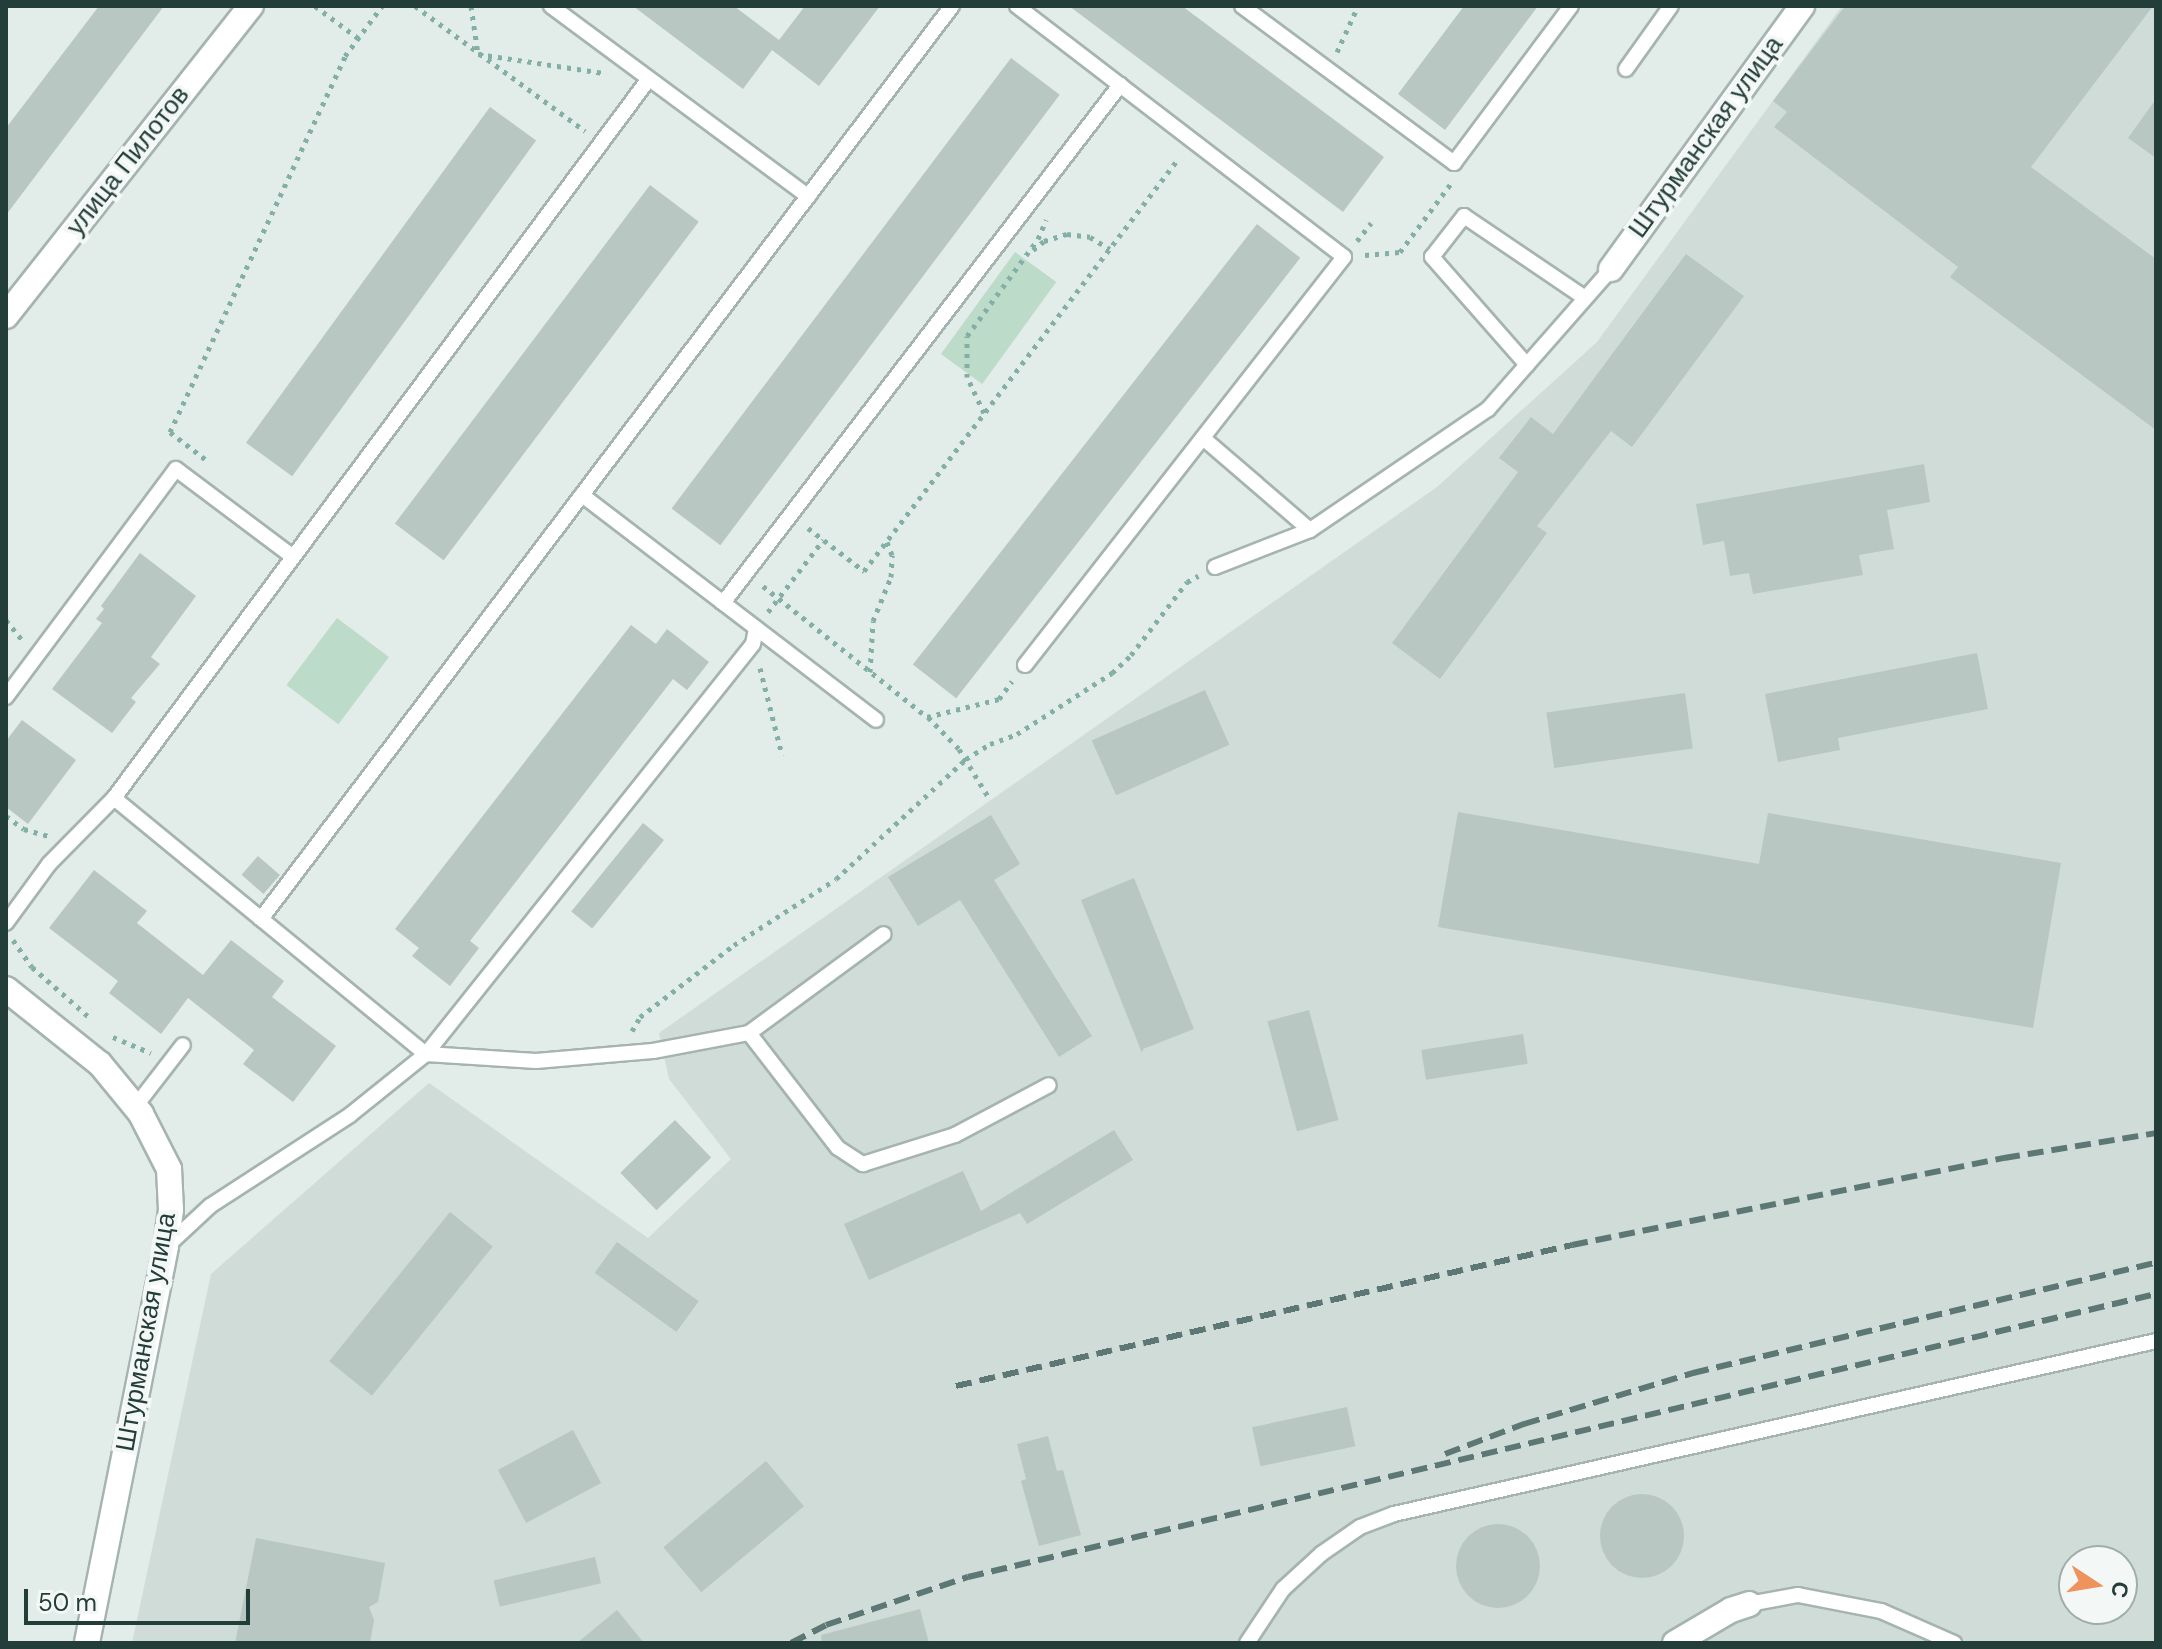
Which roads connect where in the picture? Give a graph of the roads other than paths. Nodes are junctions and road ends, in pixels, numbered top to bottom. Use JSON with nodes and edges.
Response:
{"nodes":[{"id":1,"x":251,"y":6,"type":"edge"},
{"id":2,"x":551,"y":6,"type":"edge"},
{"id":3,"x":952,"y":6,"type":"edge"},
{"id":4,"x":1017,"y":6,"type":"edge"},
{"id":5,"x":1242,"y":6,"type":"edge"},
{"id":6,"x":1571,"y":6,"type":"edge"},
{"id":7,"x":1671,"y":6,"type":"edge"},
{"id":8,"x":1802,"y":6,"type":"edge"},
{"id":9,"x":1626,"y":69,"type":"dead end"},
{"id":10,"x":648,"y":80,"type":"junction"},
{"id":11,"x":1120,"y":85,"type":"junction"},
{"id":12,"x":808,"y":196,"type":"junction"},
{"id":13,"x":1611,"y":269,"type":"joint"},
{"id":14,"x":1585,"y":298,"type":"junction"},
{"id":15,"x":6,"y":316,"type":"edge"},
{"id":16,"x":1527,"y":365,"type":"junction"},
{"id":17,"x":1203,"y":438,"type":"junction"},
{"id":18,"x":582,"y":495,"type":"junction"},
{"id":19,"x":1310,"y":530,"type":"junction"},
{"id":20,"x":293,"y":557,"type":"junction"},
{"id":21,"x":1215,"y":567,"type":"road end"},
{"id":22,"x":723,"y":603,"type":"junction"},
{"id":23,"x":756,"y":628,"type":"junction"},
{"id":24,"x":1025,"y":665,"type":"road end"},
{"id":25,"x":6,"y":697,"type":"edge"},
{"id":26,"x":876,"y":720,"type":"dead end"},
{"id":27,"x":114,"y":798,"type":"junction"},
{"id":28,"x":261,"y":919,"type":"junction"},
{"id":29,"x":6,"y":922,"type":"edge"},
{"id":30,"x":884,"y":934,"type":"dead end"},
{"id":31,"x":6,"y":989,"type":"edge"},
{"id":32,"x":749,"y":1033,"type":"junction"},
{"id":33,"x":178,"y":1051,"type":"road end"},
{"id":34,"x":426,"y":1054,"type":"junction"},
{"id":35,"x":1049,"y":1085,"type":"dead end"},
{"id":36,"x":135,"y":1107,"type":"junction"},
{"id":37,"x":166,"y":1247,"type":"junction"},
{"id":38,"x":2156,"y":1341,"type":"edge"},
{"id":39,"x":1749,"y":1604,"type":"joint"},
{"id":40,"x":87,"y":1643,"type":"edge"},
{"id":41,"x":1247,"y":1643,"type":"edge"},
{"id":42,"x":1675,"y":1643,"type":"edge"},
{"id":43,"x":1954,"y":1643,"type":"edge"}],
"edges":[{"from":1,"to":15,"type":"street","name":"улица Пилотов"},
{"from":2,"to":10,"type":"lane"},
{"from":3,"to":12,"type":"lane"},
{"from":4,"to":11,"type":"lane"},
{"from":5,"to":6,"type":"lane"},
{"from":7,"to":9,"type":"lane"},
{"from":8,"to":13,"type":"street","name":"Штурманская улица"},
{"from":10,"to":12,"type":"lane"},
{"from":10,"to":20,"type":"lane"},
{"from":11,"to":17,"type":"lane"},
{"from":11,"to":22,"type":"lane"},
{"from":12,"to":18,"type":"lane"},
{"from":13,"to":14,"type":"lane"},
{"from":14,"to":16,"type":"lane"},
{"from":14,"to":16,"type":"lane"},
{"from":16,"to":19,"type":"lane"},
{"from":17,"to":19,"type":"lane"},
{"from":17,"to":24,"type":"lane"},
{"from":18,"to":22,"type":"lane"},
{"from":18,"to":28,"type":"lane"},
{"from":19,"to":21,"type":"lane"},
{"from":20,"to":25,"type":"lane"},
{"from":20,"to":27,"type":"lane"},
{"from":22,"to":23,"type":"lane"},
{"from":23,"to":26,"type":"lane"},
{"from":23,"to":34,"type":"lane"},
{"from":27,"to":28,"type":"lane"},
{"from":27,"to":29,"type":"lane"},
{"from":28,"to":34,"type":"lane"},
{"from":30,"to":32,"type":"lane"},
{"from":31,"to":36,"type":"street","name":"Штурманская улица"},
{"from":32,"to":34,"type":"lane"},
{"from":32,"to":35,"type":"lane"},
{"from":33,"to":36,"type":"lane"},
{"from":34,"to":37,"type":"lane"},
{"from":36,"to":37,"type":"street","name":"Штурманская улица"},
{"from":37,"to":40,"type":"street","name":"Штурманская улица"},
{"from":38,"to":41,"type":"lane"},
{"from":39,"to":42,"type":"street"},
{"from":39,"to":43,"type":"lane"}]}
